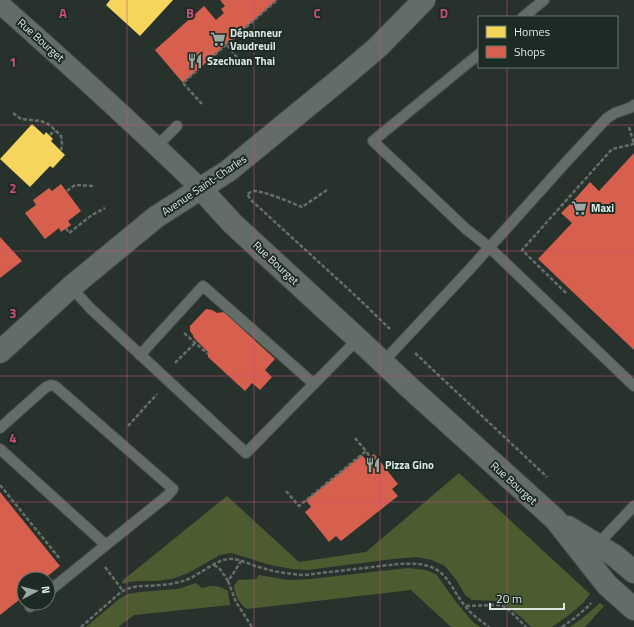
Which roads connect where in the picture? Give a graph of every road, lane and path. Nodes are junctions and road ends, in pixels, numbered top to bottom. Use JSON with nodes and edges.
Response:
{"nodes":[{"id":1,"x":277,"y":0,"type":"edge"},
{"id":2,"x":424,"y":0,"type":"edge"},
{"id":3,"x":544,"y":0,"type":"edge"},
{"id":4,"x":0,"y":4,"type":"edge"},
{"id":5,"x":524,"y":16,"type":"edge"},
{"id":6,"x":227,"y":45,"type":"junction"},
{"id":7,"x":478,"y":55,"type":"edge"},
{"id":8,"x":210,"y":59,"type":"dead end"},
{"id":9,"x":202,"y":66,"type":"dead end"},
{"id":10,"x":244,"y":66,"type":"dead end"},
{"id":11,"x":202,"y":104,"type":"dead end"},
{"id":12,"x":634,"y":105,"type":"edge"},
{"id":13,"x":13,"y":113,"type":"dead end"},
{"id":14,"x":178,"y":126,"type":"dead end"},
{"id":15,"x":55,"y":130,"type":"junction"},
{"id":16,"x":50,"y":135,"type":"dead end"},
{"id":17,"x":634,"y":144,"type":"edge"},
{"id":18,"x":156,"y":147,"type":"junction"},
{"id":19,"x":61,"y":151,"type":"dead end"},
{"id":20,"x":95,"y":186,"type":"dead end"},
{"id":21,"x":200,"y":188,"type":"junction"},
{"id":22,"x":328,"y":190,"type":"dead end"},
{"id":23,"x":67,"y":191,"type":"dead end"},
{"id":24,"x":570,"y":196,"type":"junction"},
{"id":25,"x":574,"y":200,"type":"dead end"},
{"id":26,"x":105,"y":208,"type":"dead end"},
{"id":27,"x":66,"y":228,"type":"dead end"},
{"id":28,"x":489,"y":247,"type":"junction"},
{"id":29,"x":71,"y":287,"type":"junction"},
{"id":30,"x":569,"y":296,"type":"dead end"},
{"id":31,"x":183,"y":332,"type":"dead end"},
{"id":32,"x":358,"y":339,"type":"junction"},
{"id":33,"x":402,"y":341,"type":"junction"},
{"id":34,"x":0,"y":352,"type":"edge"},
{"id":35,"x":208,"y":354,"type":"dead end"},
{"id":36,"x":140,"y":355,"type":"junction"},
{"id":37,"x":382,"y":362,"type":"junction"},
{"id":38,"x":314,"y":384,"type":"junction"},
{"id":39,"x":634,"y":386,"type":"edge"},
{"id":40,"x":142,"y":410,"type":"dead end"},
{"id":41,"x":136,"y":417,"type":"dead end"},
{"id":42,"x":0,"y":428,"type":"edge"},
{"id":43,"x":355,"y":438,"type":"dead end"},
{"id":44,"x":0,"y":449,"type":"edge"},
{"id":45,"x":366,"y":451,"type":"junction"},
{"id":46,"x":370,"y":457,"type":"dead end"},
{"id":47,"x":548,"y":478,"type":"dead end"},
{"id":48,"x":0,"y":485,"type":"edge"},
{"id":49,"x":286,"y":491,"type":"dead end"},
{"id":50,"x":634,"y":506,"type":"edge"},
{"id":51,"x":106,"y":545,"type":"junction"},
{"id":52,"x":591,"y":551,"type":"junction"},
{"id":53,"x":241,"y":561,"type":"junction"},
{"id":54,"x":62,"y":562,"type":"dead end"},
{"id":55,"x":214,"y":565,"type":"junction"},
{"id":56,"x":634,"y":572,"type":"edge"},
{"id":57,"x":116,"y":581,"type":"dead end"},
{"id":58,"x":228,"y":581,"type":"junction"},
{"id":59,"x":56,"y":586,"type":"edge"},
{"id":60,"x":123,"y":591,"type":"junction"},
{"id":61,"x":594,"y":599,"type":"dead end"},
{"id":62,"x":465,"y":606,"type":"junction"},
{"id":63,"x":634,"y":609,"type":"edge"},
{"id":64,"x":81,"y":627,"type":"edge"},
{"id":65,"x":252,"y":627,"type":"edge"},
{"id":66,"x":489,"y":627,"type":"edge"},
{"id":67,"x":526,"y":627,"type":"edge"},
{"id":68,"x":562,"y":627,"type":"edge"}],
"edges":[{"from":1,"to":6,"type":"path"},
{"from":2,"to":21,"type":"street","name":"Avenue Saint-Charles"},
{"from":3,"to":5,"type":"lane"},
{"from":4,"to":18,"type":"street","name":"Rue Bourget"},
{"from":6,"to":8,"type":"path"},
{"from":6,"to":10,"type":"path"},
{"from":7,"to":28,"type":"lane"},
{"from":9,"to":11,"type":"path"},
{"from":12,"to":28,"type":"lane"},
{"from":13,"to":15,"type":"path"},
{"from":14,"to":18,"type":"lane"},
{"from":15,"to":16,"type":"path"},
{"from":15,"to":19,"type":"path"},
{"from":17,"to":24,"type":"path"},
{"from":18,"to":21,"type":"street","name":"Rue Bourget"},
{"from":20,"to":23,"type":"path"},
{"from":21,"to":29,"type":"street","name":"Avenue Saint-Charles"},
{"from":21,"to":32,"type":"street","name":"Rue Bourget"},
{"from":22,"to":33,"type":"path"},
{"from":24,"to":25,"type":"path"},
{"from":24,"to":30,"type":"path"},
{"from":26,"to":27,"type":"path"},
{"from":28,"to":33,"type":"lane"},
{"from":28,"to":39,"type":"lane"},
{"from":29,"to":34,"type":"street","name":"Avenue Saint-Charles"},
{"from":29,"to":36,"type":"lane"},
{"from":31,"to":35,"type":"path"},
{"from":32,"to":37,"type":"street","name":"Rue Bourget"},
{"from":32,"to":38,"type":"lane"},
{"from":33,"to":37,"type":"lane"},
{"from":33,"to":47,"type":"path"},
{"from":36,"to":38,"type":"lane"},
{"from":36,"to":38,"type":"lane"},
{"from":37,"to":52,"type":"street","name":"Rue Bourget"},
{"from":40,"to":41,"type":"path"},
{"from":42,"to":51,"type":"lane"},
{"from":43,"to":45,"type":"path"},
{"from":44,"to":51,"type":"lane"},
{"from":45,"to":46,"type":"path"},
{"from":45,"to":49,"type":"path"},
{"from":48,"to":54,"type":"path"},
{"from":50,"to":52,"type":"lane"},
{"from":51,"to":59,"type":"lane"},
{"from":52,"to":56,"type":"street","name":"Rue Bourget"},
{"from":52,"to":63,"type":"street","name":"Rue Bourget"},
{"from":53,"to":55,"type":"path"},
{"from":53,"to":58,"type":"path"},
{"from":53,"to":62,"type":"path"},
{"from":55,"to":58,"type":"path"},
{"from":55,"to":60,"type":"path"},
{"from":57,"to":60,"type":"path"},
{"from":58,"to":65,"type":"path"},
{"from":60,"to":64,"type":"path"},
{"from":61,"to":68,"type":"path"},
{"from":62,"to":66,"type":"path"},
{"from":62,"to":67,"type":"path"}]}
